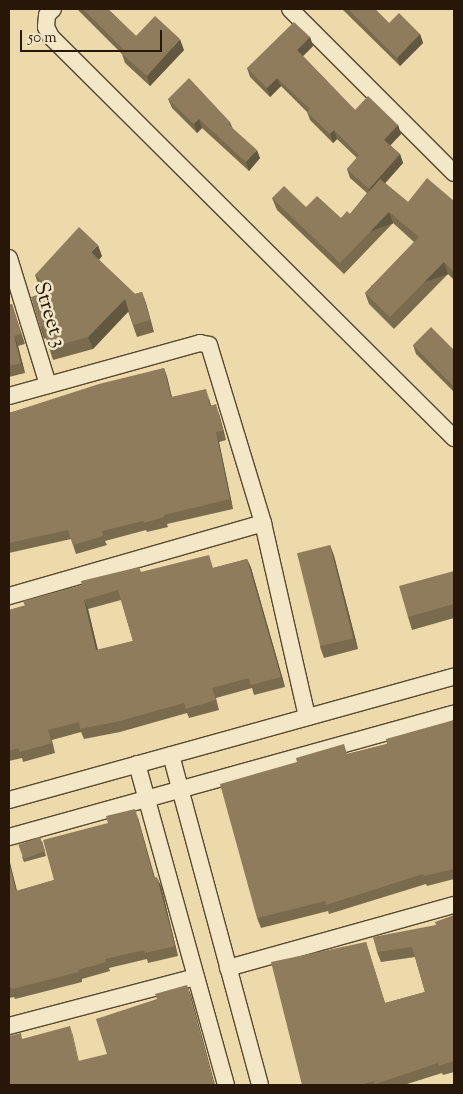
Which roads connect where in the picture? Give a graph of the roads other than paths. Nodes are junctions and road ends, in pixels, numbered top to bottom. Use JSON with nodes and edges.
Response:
{"nodes":[{"id":1,"x":54,"y":9,"type":"edge"},
{"id":2,"x":290,"y":9,"type":"edge"},
{"id":3,"x":454,"y":172,"type":"edge"},
{"id":4,"x":9,"y":258,"type":"edge"},
{"id":5,"x":48,"y":385,"type":"junction"},
{"id":6,"x":9,"y":396,"type":"edge"},
{"id":7,"x":454,"y":438,"type":"edge"},
{"id":8,"x":263,"y":523,"type":"junction"},
{"id":9,"x":9,"y":596,"type":"edge"},
{"id":10,"x":454,"y":677,"type":"edge"},
{"id":11,"x":454,"y":714,"type":"edge"},
{"id":12,"x":307,"y":717,"type":"junction"},
{"id":13,"x":171,"y":755,"type":"junction"},
{"id":14,"x":138,"y":764,"type":"junction"},
{"id":15,"x":179,"y":790,"type":"junction"},
{"id":16,"x":147,"y":799,"type":"junction"},
{"id":17,"x":9,"y":800,"type":"edge"},
{"id":18,"x":9,"y":838,"type":"edge"},
{"id":19,"x":454,"y":905,"type":"edge"},
{"id":20,"x":228,"y":968,"type":"junction"},
{"id":21,"x":196,"y":977,"type":"junction"},
{"id":22,"x":9,"y":1026,"type":"edge"},
{"id":23,"x":226,"y":1085,"type":"edge"},
{"id":24,"x":260,"y":1085,"type":"edge"}],
"edges":[{"from":1,"to":7,"type":"street"},
{"from":2,"to":3,"type":"street"},
{"from":4,"to":5,"type":"street","name":"Street 3"},
{"from":5,"to":6,"type":"street"},
{"from":5,"to":8,"type":"street"},
{"from":8,"to":9,"type":"street"},
{"from":8,"to":12,"type":"street"},
{"from":10,"to":12,"type":"street"},
{"from":11,"to":15,"type":"street"},
{"from":12,"to":13,"type":"street"},
{"from":13,"to":14,"type":"street"},
{"from":13,"to":15,"type":"street"},
{"from":14,"to":16,"type":"street"},
{"from":14,"to":17,"type":"street"},
{"from":15,"to":16,"type":"street"},
{"from":15,"to":20,"type":"street"},
{"from":16,"to":18,"type":"street"},
{"from":16,"to":21,"type":"street"},
{"from":19,"to":20,"type":"street"},
{"from":20,"to":24,"type":"street"},
{"from":21,"to":22,"type":"street"},
{"from":21,"to":23,"type":"street"}]}
